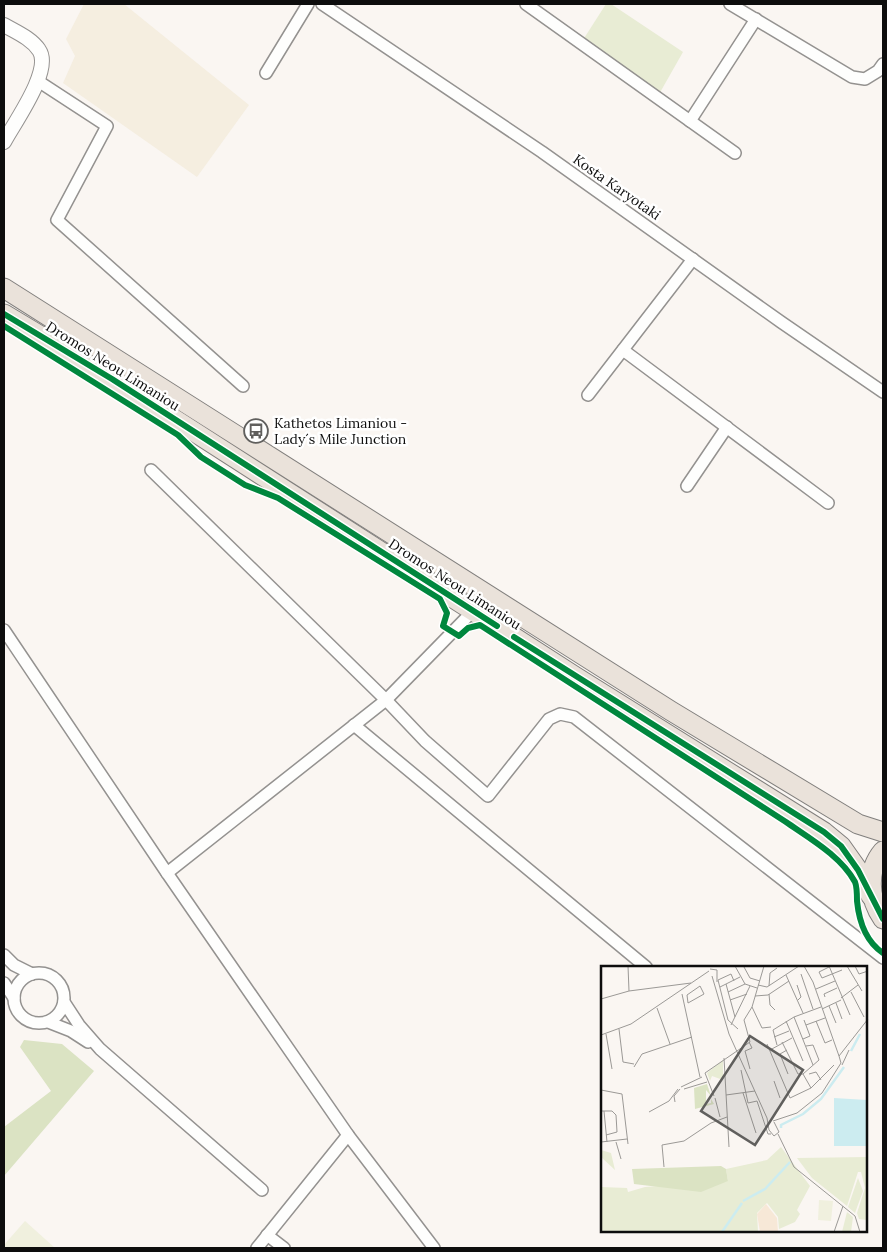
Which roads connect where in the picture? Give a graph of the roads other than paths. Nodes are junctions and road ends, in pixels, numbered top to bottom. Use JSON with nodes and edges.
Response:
{"nodes":[{"id":1,"x":308,"y":4,"type":"edge"},
{"id":2,"x":322,"y":4,"type":"edge"},
{"id":3,"x":526,"y":4,"type":"edge"},
{"id":4,"x":730,"y":4,"type":"edge"},
{"id":5,"x":334,"y":7,"type":"edge"},
{"id":6,"x":756,"y":19,"type":"junction"},
{"id":7,"x":4,"y":25,"type":"edge"},
{"id":8,"x":883,"y":64,"type":"edge"},
{"id":9,"x":266,"y":73,"type":"dead end"},
{"id":10,"x":38,"y":81,"type":"junction"},
{"id":11,"x":690,"y":121,"type":"junction"},
{"id":12,"x":4,"y":142,"type":"edge"},
{"id":13,"x":735,"y":154,"type":"dead end"},
{"id":14,"x":693,"y":259,"type":"junction"},
{"id":15,"x":4,"y":288,"type":"edge"},
{"id":16,"x":4,"y":314,"type":"edge"},
{"id":17,"x":623,"y":350,"type":"junction"},
{"id":18,"x":243,"y":386,"type":"dead end"},
{"id":19,"x":883,"y":392,"type":"edge"},
{"id":20,"x":588,"y":395,"type":"dead end"},
{"id":21,"x":727,"y":428,"type":"junction"},
{"id":22,"x":151,"y":470,"type":"dead end"},
{"id":23,"x":687,"y":486,"type":"dead end"},
{"id":24,"x":828,"y":503,"type":"dead end"},
{"id":25,"x":473,"y":611,"type":"junction"},
{"id":26,"x":4,"y":630,"type":"edge"},
{"id":27,"x":386,"y":700,"type":"junction"},
{"id":28,"x":354,"y":725,"type":"junction"},
{"id":29,"x":883,"y":832,"type":"edge"},
{"id":30,"x":883,"y":851,"type":"edge"},
{"id":31,"x":167,"y":873,"type":"junction"},
{"id":32,"x":871,"y":896,"type":"junction"},
{"id":33,"x":883,"y":919,"type":"edge"},
{"id":34,"x":4,"y":955,"type":"edge"},
{"id":35,"x":883,"y":958,"type":"edge"},
{"id":36,"x":645,"y":966,"type":"edge"},
{"id":37,"x":32,"y":974,"type":"junction"},
{"id":38,"x":4,"y":983,"type":"edge"},
{"id":39,"x":14,"y":998,"type":"junction"},
{"id":40,"x":64,"y":1002,"type":"junction"},
{"id":41,"x":48,"y":1022,"type":"junction"},
{"id":42,"x":100,"y":1049,"type":"junction"},
{"id":43,"x":348,"y":1135,"type":"junction"},
{"id":44,"x":262,"y":1190,"type":"dead end"},
{"id":45,"x":267,"y":1235,"type":"junction"},
{"id":46,"x":257,"y":1248,"type":"edge"},
{"id":47,"x":284,"y":1248,"type":"edge"},
{"id":48,"x":434,"y":1248,"type":"edge"}],
"edges":[{"from":1,"to":9,"type":"street"},
{"from":2,"to":5,"type":"street","name":"Kosta Karyotaki"},
{"from":3,"to":11,"type":"street"},
{"from":4,"to":6,"type":"street"},
{"from":5,"to":14,"type":"street","name":"Kosta Karyotaki"},
{"from":6,"to":8,"type":"street"},
{"from":6,"to":11,"type":"street"},
{"from":7,"to":10,"type":"street"},
{"from":10,"to":12,"type":"street"},
{"from":10,"to":18,"type":"street"},
{"from":11,"to":13,"type":"street"},
{"from":14,"to":17,"type":"street"},
{"from":14,"to":19,"type":"street","name":"Kosta Karyotaki"},
{"from":15,"to":29,"type":"main road","name":"Dromos Neou Limaniou"},
{"from":16,"to":25,"type":"main road","name":"Dromos Neou Limaniou"},
{"from":17,"to":20,"type":"street"},
{"from":17,"to":21,"type":"street"},
{"from":21,"to":23,"type":"street"},
{"from":21,"to":24,"type":"street"},
{"from":22,"to":27,"type":"street"},
{"from":25,"to":27,"type":"street"},
{"from":25,"to":32,"type":"main road","name":"Dromos Neou Limaniou"},
{"from":26,"to":31,"type":"street"},
{"from":27,"to":28,"type":"street"},
{"from":27,"to":35,"type":"street"},
{"from":28,"to":31,"type":"street"},
{"from":28,"to":36,"type":"street"},
{"from":30,"to":32,"type":"main road"},
{"from":31,"to":43,"type":"street"},
{"from":32,"to":33,"type":"main road","name":"Dromos Neou Limaniou"},
{"from":34,"to":37,"type":"street"},
{"from":37,"to":39,"type":"street"},
{"from":37,"to":40,"type":"street"},
{"from":38,"to":39,"type":"street"},
{"from":39,"to":41,"type":"street"},
{"from":40,"to":41,"type":"street"},
{"from":40,"to":42,"type":"street"},
{"from":41,"to":42,"type":"street"},
{"from":42,"to":44,"type":"street"},
{"from":43,"to":45,"type":"street"},
{"from":43,"to":48,"type":"street"},
{"from":45,"to":46,"type":"street"},
{"from":45,"to":47,"type":"street"}]}
